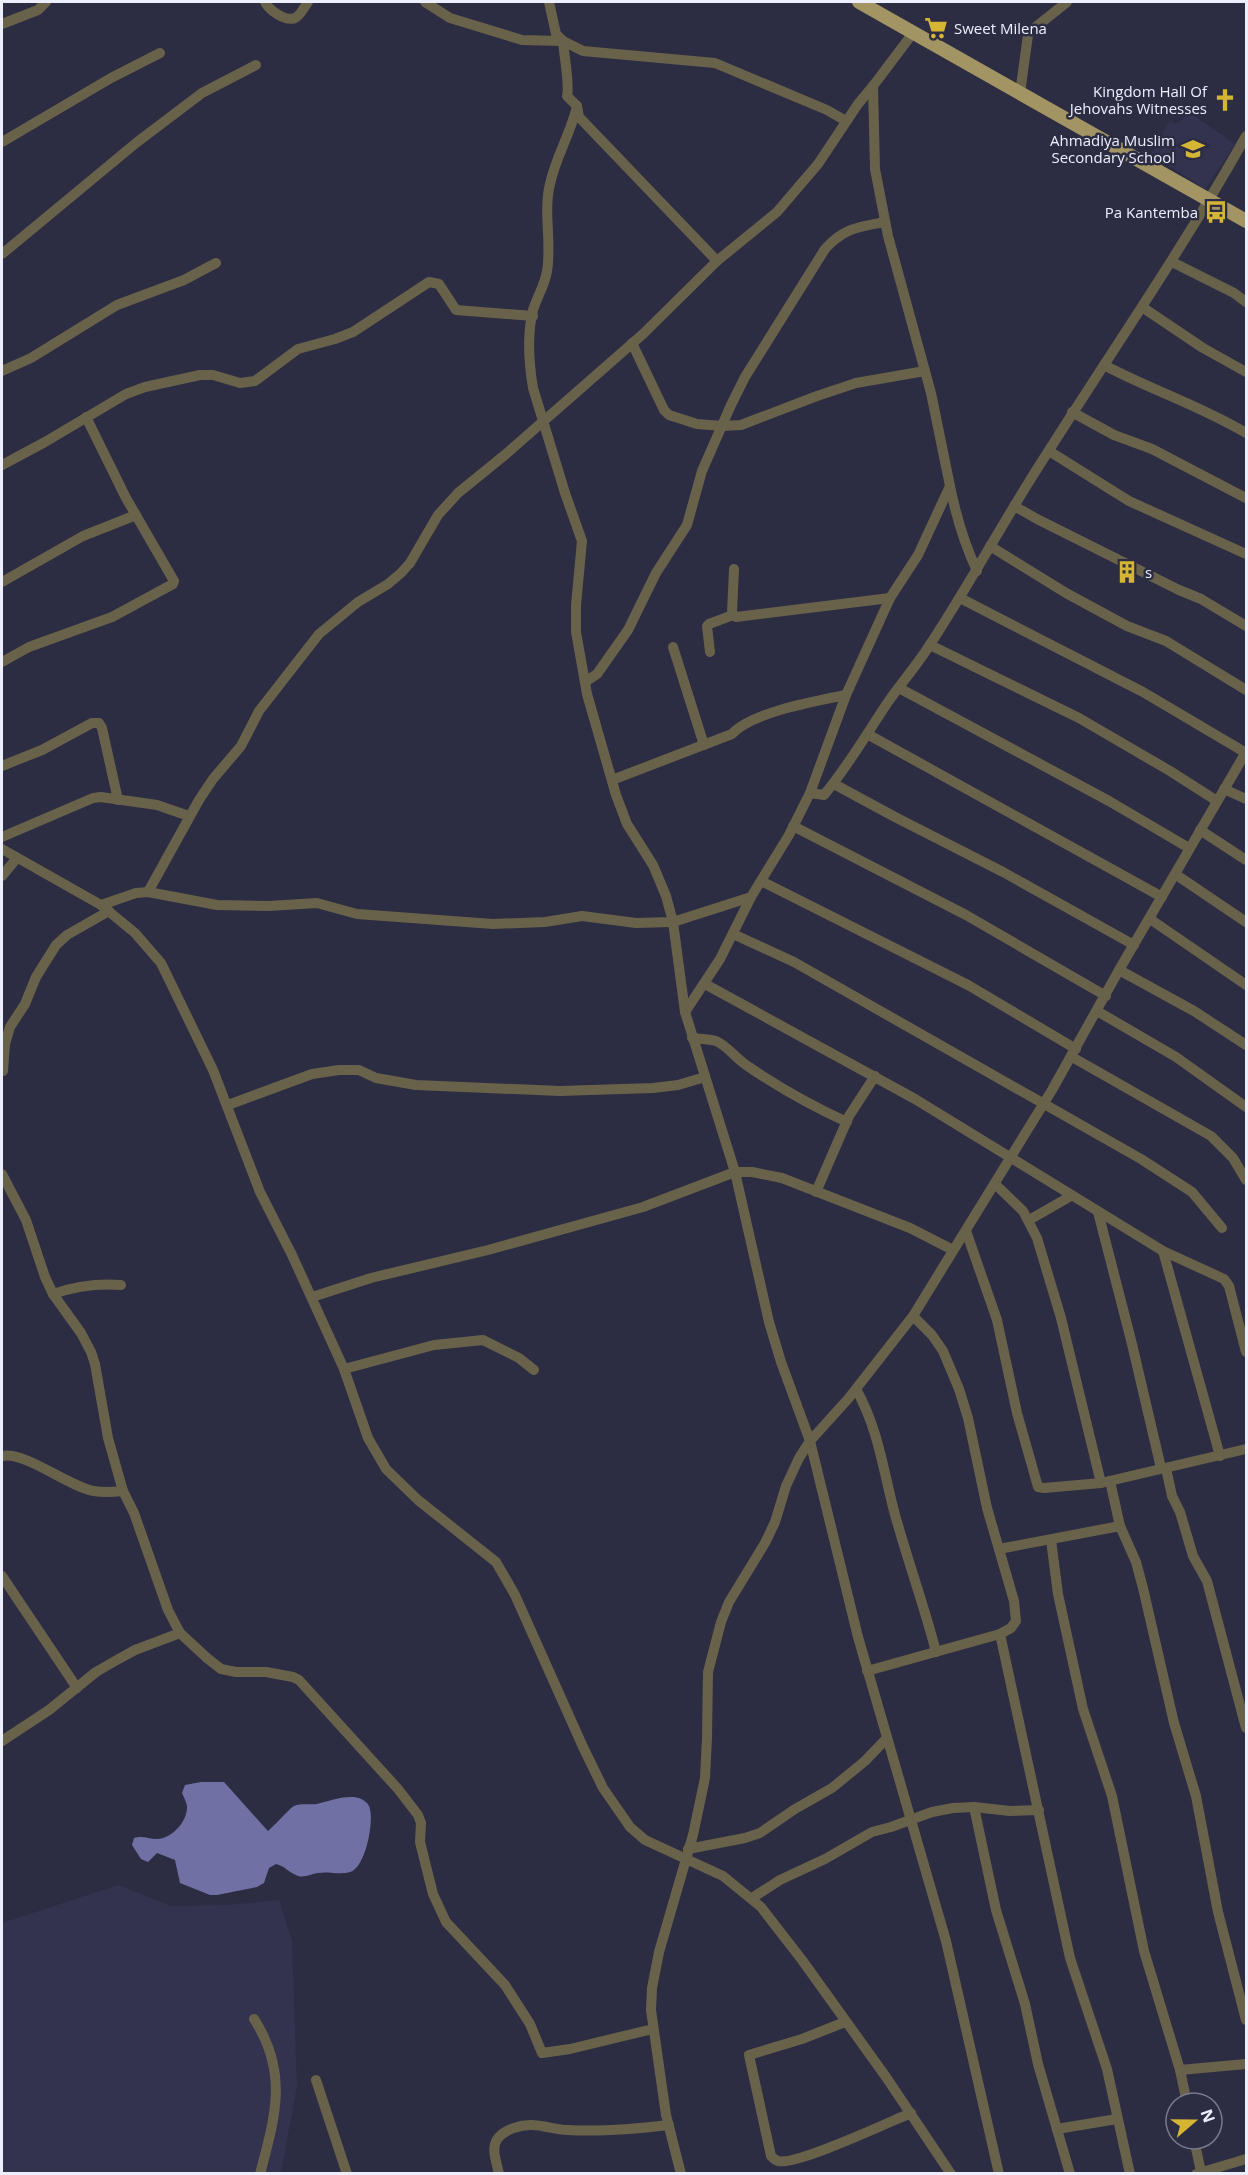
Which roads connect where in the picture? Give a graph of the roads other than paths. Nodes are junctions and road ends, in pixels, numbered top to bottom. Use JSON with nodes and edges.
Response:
{"nodes":[{"id":1,"x":46,"y":2,"type":"edge"},
{"id":2,"x":265,"y":2,"type":"edge"},
{"id":3,"x":308,"y":2,"type":"edge"},
{"id":4,"x":425,"y":2,"type":"edge"},
{"id":5,"x":549,"y":2,"type":"edge"},
{"id":6,"x":859,"y":2,"type":"edge"},
{"id":7,"x":1067,"y":2,"type":"edge"},
{"id":8,"x":2,"y":24,"type":"edge"},
{"id":9,"x":913,"y":33,"type":"junction"},
{"id":10,"x":563,"y":41,"type":"junction"},
{"id":11,"x":160,"y":53,"type":"dead end"},
{"id":12,"x":256,"y":65,"type":"dead end"},
{"id":13,"x":873,"y":86,"type":"junction"},
{"id":14,"x":1020,"y":93,"type":"junction"},
{"id":15,"x":578,"y":106,"type":"junction"},
{"id":16,"x":846,"y":121,"type":"junction"},
{"id":17,"x":1246,"y":136,"type":"edge"},
{"id":18,"x":2,"y":142,"type":"edge"},
{"id":19,"x":1210,"y":201,"type":"junction"},
{"id":20,"x":1246,"y":221,"type":"edge"},
{"id":21,"x":885,"y":222,"type":"junction"},
{"id":22,"x":2,"y":254,"type":"edge"},
{"id":23,"x":717,"y":261,"type":"junction"},
{"id":24,"x":1172,"y":262,"type":"junction"},
{"id":25,"x":216,"y":263,"type":"dead end"},
{"id":26,"x":1246,"y":302,"type":"edge"},
{"id":27,"x":1142,"y":307,"type":"junction"},
{"id":28,"x":533,"y":316,"type":"junction"},
{"id":29,"x":632,"y":343,"type":"junction"},
{"id":30,"x":1104,"y":365,"type":"junction"},
{"id":31,"x":2,"y":371,"type":"edge"},
{"id":32,"x":925,"y":371,"type":"junction"},
{"id":33,"x":1246,"y":372,"type":"edge"},
{"id":34,"x":1072,"y":412,"type":"junction"},
{"id":35,"x":86,"y":417,"type":"junction"},
{"id":36,"x":543,"y":420,"type":"junction"},
{"id":37,"x":722,"y":426,"type":"junction"},
{"id":38,"x":1246,"y":434,"type":"edge"},
{"id":39,"x":1049,"y":451,"type":"junction"},
{"id":40,"x":2,"y":465,"type":"edge"},
{"id":41,"x":950,"y":486,"type":"junction"},
{"id":42,"x":1246,"y":498,"type":"edge"},
{"id":43,"x":1014,"y":506,"type":"junction"},
{"id":44,"x":136,"y":515,"type":"junction"},
{"id":45,"x":990,"y":546,"type":"junction"},
{"id":46,"x":1246,"y":554,"type":"edge"},
{"id":47,"x":734,"y":569,"type":"dead end"},
{"id":48,"x":977,"y":571,"type":"junction"},
{"id":49,"x":2,"y":582,"type":"edge"},
{"id":50,"x":890,"y":597,"type":"junction"},
{"id":51,"x":960,"y":598,"type":"junction"},
{"id":52,"x":733,"y":615,"type":"junction"},
{"id":53,"x":1246,"y":626,"type":"edge"},
{"id":54,"x":930,"y":645,"type":"junction"},
{"id":55,"x":673,"y":647,"type":"dead end"},
{"id":56,"x":710,"y":652,"type":"dead end"},
{"id":57,"x":2,"y":662,"type":"edge"},
{"id":58,"x":585,"y":682,"type":"junction"},
{"id":59,"x":899,"y":688,"type":"junction"},
{"id":60,"x":1246,"y":690,"type":"edge"},
{"id":61,"x":846,"y":696,"type":"junction"},
{"id":62,"x":869,"y":735,"type":"junction"},
{"id":63,"x":704,"y":745,"type":"junction"},
{"id":64,"x":1246,"y":752,"type":"edge"},
{"id":65,"x":2,"y":766,"type":"edge"},
{"id":66,"x":612,"y":780,"type":"junction"},
{"id":67,"x":834,"y":784,"type":"junction"},
{"id":68,"x":1224,"y":789,"type":"junction"},
{"id":69,"x":810,"y":793,"type":"junction"},
{"id":70,"x":1246,"y":799,"type":"edge"},
{"id":71,"x":118,"y":800,"type":"junction"},
{"id":72,"x":1217,"y":801,"type":"junction"},
{"id":73,"x":189,"y":816,"type":"junction"},
{"id":74,"x":793,"y":826,"type":"junction"},
{"id":75,"x":1200,"y":830,"type":"junction"},
{"id":76,"x":2,"y":837,"type":"edge"},
{"id":77,"x":1189,"y":848,"type":"junction"},
{"id":78,"x":2,"y":849,"type":"edge"},
{"id":79,"x":17,"y":858,"type":"junction"},
{"id":80,"x":1246,"y":860,"type":"edge"},
{"id":81,"x":1175,"y":874,"type":"junction"},
{"id":82,"x":2,"y":876,"type":"edge"},
{"id":83,"x":761,"y":881,"type":"junction"},
{"id":84,"x":148,"y":892,"type":"junction"},
{"id":85,"x":751,"y":897,"type":"junction"},
{"id":86,"x":1162,"y":897,"type":"junction"},
{"id":87,"x":105,"y":908,"type":"junction"},
{"id":88,"x":1150,"y":919,"type":"junction"},
{"id":89,"x":673,"y":922,"type":"junction"},
{"id":90,"x":1246,"y":922,"type":"edge"},
{"id":91,"x":733,"y":934,"type":"junction"},
{"id":92,"x":1134,"y":945,"type":"junction"},
{"id":93,"x":1119,"y":970,"type":"junction"},
{"id":94,"x":705,"y":984,"type":"junction"},
{"id":95,"x":1246,"y":985,"type":"edge"},
{"id":96,"x":1106,"y":996,"type":"junction"},
{"id":97,"x":1097,"y":1011,"type":"junction"},
{"id":98,"x":685,"y":1012,"type":"junction"},
{"id":99,"x":692,"y":1038,"type":"junction"},
{"id":100,"x":1246,"y":1045,"type":"edge"},
{"id":101,"x":1074,"y":1053,"type":"junction"},
{"id":102,"x":3,"y":1071,"type":"dead end"},
{"id":103,"x":875,"y":1076,"type":"junction"},
{"id":104,"x":705,"y":1077,"type":"junction"},
{"id":105,"x":1044,"y":1102,"type":"junction"},
{"id":106,"x":228,"y":1105,"type":"junction"},
{"id":107,"x":1246,"y":1107,"type":"edge"},
{"id":108,"x":847,"y":1122,"type":"junction"},
{"id":109,"x":1011,"y":1159,"type":"junction"},
{"id":110,"x":735,"y":1172,"type":"junction"},
{"id":111,"x":2,"y":1174,"type":"edge"},
{"id":112,"x":1246,"y":1180,"type":"edge"},
{"id":113,"x":995,"y":1184,"type":"junction"},
{"id":114,"x":816,"y":1192,"type":"junction"},
{"id":115,"x":1071,"y":1196,"type":"junction"},
{"id":116,"x":1098,"y":1212,"type":"junction"},
{"id":117,"x":1029,"y":1220,"type":"junction"},
{"id":118,"x":1222,"y":1228,"type":"dead end"},
{"id":119,"x":966,"y":1231,"type":"junction"},
{"id":120,"x":953,"y":1250,"type":"junction"},
{"id":121,"x":1163,"y":1251,"type":"junction"},
{"id":122,"x":121,"y":1285,"type":"dead end"},
{"id":123,"x":53,"y":1294,"type":"junction"},
{"id":124,"x":312,"y":1297,"type":"junction"},
{"id":125,"x":913,"y":1316,"type":"junction"},
{"id":126,"x":1246,"y":1352,"type":"edge"},
{"id":127,"x":344,"y":1370,"type":"junction"},
{"id":128,"x":534,"y":1370,"type":"dead end"},
{"id":129,"x":856,"y":1389,"type":"junction"},
{"id":130,"x":810,"y":1440,"type":"junction"},
{"id":131,"x":1246,"y":1449,"type":"edge"},
{"id":132,"x":2,"y":1456,"type":"edge"},
{"id":133,"x":1220,"y":1456,"type":"junction"},
{"id":134,"x":1163,"y":1468,"type":"junction"},
{"id":135,"x":1106,"y":1482,"type":"junction"},
{"id":136,"x":123,"y":1491,"type":"junction"},
{"id":137,"x":1120,"y":1526,"type":"junction"},
{"id":138,"x":1051,"y":1540,"type":"junction"},
{"id":139,"x":999,"y":1549,"type":"junction"},
{"id":140,"x":2,"y":1576,"type":"edge"},
{"id":141,"x":180,"y":1633,"type":"junction"},
{"id":142,"x":1000,"y":1634,"type":"junction"},
{"id":143,"x":936,"y":1652,"type":"junction"},
{"id":144,"x":867,"y":1671,"type":"junction"},
{"id":145,"x":77,"y":1688,"type":"junction"},
{"id":146,"x":1246,"y":1728,"type":"edge"},
{"id":147,"x":887,"y":1738,"type":"junction"},
{"id":148,"x":2,"y":1741,"type":"edge"},
{"id":149,"x":974,"y":1807,"type":"junction"},
{"id":150,"x":1039,"y":1810,"type":"junction"},
{"id":151,"x":912,"y":1819,"type":"junction"},
{"id":152,"x":688,"y":1849,"type":"junction"},
{"id":153,"x":684,"y":1860,"type":"junction"},
{"id":154,"x":752,"y":1898,"type":"junction"},
{"id":155,"x":254,"y":2019,"type":"dead end"},
{"id":156,"x":1246,"y":2020,"type":"edge"},
{"id":157,"x":845,"y":2022,"type":"junction"},
{"id":158,"x":654,"y":2030,"type":"junction"},
{"id":159,"x":1246,"y":2064,"type":"edge"},
{"id":160,"x":1180,"y":2070,"type":"junction"},
{"id":161,"x":316,"y":2080,"type":"dead end"},
{"id":162,"x":1184,"y":2091,"type":"edge"},
{"id":163,"x":911,"y":2113,"type":"junction"},
{"id":164,"x":1117,"y":2119,"type":"junction"},
{"id":165,"x":669,"y":2125,"type":"junction"},
{"id":166,"x":1057,"y":2129,"type":"junction"},
{"id":167,"x":1195,"y":2151,"type":"edge"},
{"id":168,"x":1246,"y":2159,"type":"edge"},
{"id":169,"x":1198,"y":2173,"type":"edge"},
{"id":170,"x":260,"y":2174,"type":"edge"},
{"id":171,"x":347,"y":2174,"type":"edge"},
{"id":172,"x":499,"y":2174,"type":"edge"},
{"id":173,"x":681,"y":2174,"type":"edge"},
{"id":174,"x":951,"y":2174,"type":"edge"},
{"id":175,"x":999,"y":2174,"type":"edge"},
{"id":176,"x":1070,"y":2174,"type":"edge"},
{"id":177,"x":1130,"y":2174,"type":"edge"}],
"edges":[{"from":1,"to":8,"type":"street"},
{"from":2,"to":3,"type":"street"},
{"from":4,"to":10,"type":"street"},
{"from":5,"to":10,"type":"street"},
{"from":6,"to":9,"type":"main road"},
{"from":7,"to":14,"type":"street"},
{"from":9,"to":13,"type":"street"},
{"from":9,"to":14,"type":"main road"},
{"from":10,"to":15,"type":"street"},
{"from":10,"to":16,"type":"street"},
{"from":11,"to":18,"type":"street"},
{"from":12,"to":22,"type":"street"},
{"from":13,"to":16,"type":"street"},
{"from":13,"to":21,"type":"street"},
{"from":14,"to":19,"type":"main road"},
{"from":15,"to":23,"type":"street"},
{"from":15,"to":28,"type":"street"},
{"from":16,"to":23,"type":"street"},
{"from":17,"to":19,"type":"street"},
{"from":19,"to":20,"type":"main road"},
{"from":19,"to":24,"type":"street"},
{"from":21,"to":32,"type":"street"},
{"from":21,"to":37,"type":"street"},
{"from":23,"to":29,"type":"street"},
{"from":24,"to":26,"type":"street"},
{"from":24,"to":27,"type":"street"},
{"from":25,"to":31,"type":"street"},
{"from":27,"to":30,"type":"street"},
{"from":27,"to":33,"type":"street"},
{"from":28,"to":35,"type":"street"},
{"from":28,"to":36,"type":"street"},
{"from":29,"to":36,"type":"street"},
{"from":29,"to":37,"type":"street"},
{"from":30,"to":34,"type":"street"},
{"from":30,"to":38,"type":"street"},
{"from":32,"to":37,"type":"street"},
{"from":32,"to":41,"type":"street"},
{"from":34,"to":39,"type":"street"},
{"from":34,"to":42,"type":"street"},
{"from":35,"to":40,"type":"street"},
{"from":35,"to":44,"type":"street"},
{"from":36,"to":58,"type":"street"},
{"from":36,"to":73,"type":"street"},
{"from":37,"to":58,"type":"street"},
{"from":39,"to":43,"type":"street"},
{"from":39,"to":46,"type":"street"},
{"from":41,"to":48,"type":"street"},
{"from":41,"to":50,"type":"street"},
{"from":43,"to":45,"type":"street"},
{"from":43,"to":53,"type":"street"},
{"from":44,"to":49,"type":"street"},
{"from":44,"to":57,"type":"street"},
{"from":45,"to":48,"type":"street"},
{"from":45,"to":60,"type":"street"},
{"from":47,"to":52,"type":"street"},
{"from":48,"to":51,"type":"street"},
{"from":50,"to":52,"type":"street"},
{"from":50,"to":61,"type":"street"},
{"from":51,"to":54,"type":"street"},
{"from":51,"to":64,"type":"street"},
{"from":52,"to":56,"type":"street"},
{"from":54,"to":59,"type":"street"},
{"from":54,"to":72,"type":"street"},
{"from":55,"to":63,"type":"street"},
{"from":58,"to":66,"type":"street"},
{"from":59,"to":62,"type":"street"},
{"from":59,"to":77,"type":"street"},
{"from":61,"to":63,"type":"street"},
{"from":61,"to":69,"type":"street"},
{"from":62,"to":67,"type":"street"},
{"from":62,"to":86,"type":"street"},
{"from":63,"to":66,"type":"street"},
{"from":64,"to":68,"type":"street"},
{"from":65,"to":71,"type":"street"},
{"from":66,"to":89,"type":"street"},
{"from":67,"to":69,"type":"street"},
{"from":67,"to":92,"type":"street"},
{"from":68,"to":70,"type":"street"},
{"from":68,"to":72,"type":"street"},
{"from":69,"to":74,"type":"street"},
{"from":71,"to":73,"type":"street"},
{"from":71,"to":76,"type":"street"},
{"from":72,"to":75,"type":"street"},
{"from":73,"to":84,"type":"street"},
{"from":74,"to":83,"type":"street"},
{"from":74,"to":96,"type":"street"},
{"from":75,"to":77,"type":"street"},
{"from":75,"to":80,"type":"street"},
{"from":77,"to":81,"type":"street"},
{"from":78,"to":79,"type":"street"},
{"from":79,"to":82,"type":"street"},
{"from":79,"to":87,"type":"street"},
{"from":81,"to":86,"type":"street"},
{"from":81,"to":90,"type":"street"},
{"from":83,"to":85,"type":"street"},
{"from":83,"to":101,"type":"street"},
{"from":84,"to":87,"type":"street"},
{"from":84,"to":89,"type":"street"},
{"from":85,"to":89,"type":"street"},
{"from":85,"to":91,"type":"street"},
{"from":86,"to":88,"type":"street"},
{"from":87,"to":102,"type":"street"},
{"from":87,"to":106,"type":"street"},
{"from":88,"to":92,"type":"street"},
{"from":88,"to":95,"type":"street"},
{"from":89,"to":98,"type":"street"},
{"from":91,"to":94,"type":"street"},
{"from":91,"to":105,"type":"street"},
{"from":92,"to":93,"type":"street"},
{"from":93,"to":96,"type":"street"},
{"from":93,"to":100,"type":"street"},
{"from":94,"to":98,"type":"street"},
{"from":94,"to":103,"type":"street"},
{"from":96,"to":97,"type":"street"},
{"from":97,"to":101,"type":"street"},
{"from":97,"to":107,"type":"street"},
{"from":98,"to":99,"type":"street"},
{"from":99,"to":104,"type":"street"},
{"from":99,"to":108,"type":"street"},
{"from":101,"to":105,"type":"street"},
{"from":101,"to":112,"type":"street"},
{"from":103,"to":108,"type":"street"},
{"from":103,"to":109,"type":"street"},
{"from":104,"to":106,"type":"street"},
{"from":104,"to":110,"type":"street"},
{"from":105,"to":109,"type":"street"},
{"from":105,"to":118,"type":"street"},
{"from":106,"to":124,"type":"street"},
{"from":108,"to":114,"type":"street"},
{"from":109,"to":113,"type":"street"},
{"from":109,"to":115,"type":"street"},
{"from":110,"to":114,"type":"street"},
{"from":110,"to":124,"type":"street"},
{"from":110,"to":130,"type":"street"},
{"from":111,"to":123,"type":"street"},
{"from":113,"to":117,"type":"street"},
{"from":113,"to":119,"type":"street"},
{"from":114,"to":120,"type":"street"},
{"from":115,"to":116,"type":"street"},
{"from":115,"to":117,"type":"street"},
{"from":116,"to":121,"type":"street"},
{"from":116,"to":134,"type":"street"},
{"from":117,"to":135,"type":"street"},
{"from":119,"to":120,"type":"street"},
{"from":119,"to":135,"type":"street"},
{"from":120,"to":125,"type":"street"},
{"from":121,"to":126,"type":"street"},
{"from":121,"to":133,"type":"street"},
{"from":122,"to":123,"type":"street"},
{"from":123,"to":136,"type":"street"},
{"from":124,"to":127,"type":"street"},
{"from":125,"to":129,"type":"street"},
{"from":125,"to":139,"type":"street"},
{"from":127,"to":128,"type":"street"},
{"from":127,"to":153,"type":"street"},
{"from":129,"to":130,"type":"street"},
{"from":129,"to":143,"type":"street"},
{"from":130,"to":144,"type":"street"},
{"from":130,"to":152,"type":"street"},
{"from":131,"to":133,"type":"street"},
{"from":132,"to":136,"type":"street"},
{"from":133,"to":134,"type":"street"},
{"from":134,"to":135,"type":"street"},
{"from":134,"to":146,"type":"street"},
{"from":135,"to":137,"type":"street"},
{"from":136,"to":141,"type":"street"},
{"from":137,"to":138,"type":"street"},
{"from":137,"to":156,"type":"street"},
{"from":138,"to":139,"type":"street"},
{"from":138,"to":160,"type":"street"},
{"from":139,"to":142,"type":"street"},
{"from":140,"to":145,"type":"street"},
{"from":141,"to":145,"type":"street"},
{"from":141,"to":158,"type":"street"},
{"from":142,"to":143,"type":"street"},
{"from":142,"to":150,"type":"street"},
{"from":143,"to":144,"type":"street"},
{"from":144,"to":147,"type":"street"},
{"from":145,"to":148,"type":"street"},
{"from":147,"to":151,"type":"street"},
{"from":147,"to":152,"type":"street"},
{"from":149,"to":150,"type":"street"},
{"from":149,"to":151,"type":"street"},
{"from":149,"to":166,"type":"street"},
{"from":150,"to":164,"type":"street"},
{"from":151,"to":154,"type":"street"},
{"from":151,"to":175,"type":"street"},
{"from":152,"to":153,"type":"street"},
{"from":153,"to":154,"type":"street"},
{"from":153,"to":158,"type":"street"},
{"from":154,"to":157,"type":"street"},
{"from":155,"to":170,"type":"street"},
{"from":157,"to":163,"type":"street"},
{"from":157,"to":163,"type":"street"},
{"from":158,"to":165,"type":"street"},
{"from":159,"to":160,"type":"street"},
{"from":160,"to":162,"type":"street"},
{"from":161,"to":171,"type":"street"},
{"from":163,"to":174,"type":"street"},
{"from":164,"to":166,"type":"street"},
{"from":164,"to":177,"type":"street"},
{"from":165,"to":172,"type":"street"},
{"from":165,"to":173,"type":"street"},
{"from":166,"to":176,"type":"street"},
{"from":167,"to":169,"type":"street"},
{"from":168,"to":169,"type":"street"}]}
